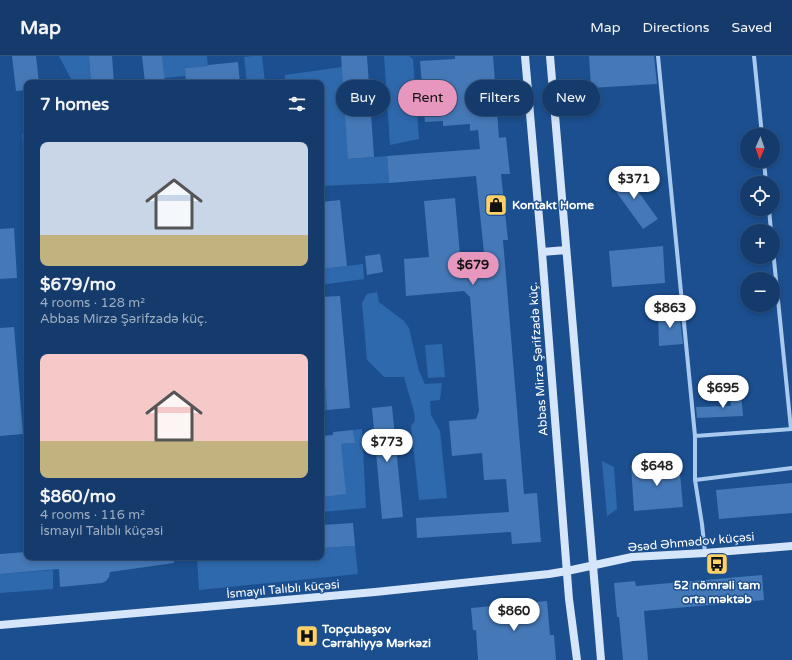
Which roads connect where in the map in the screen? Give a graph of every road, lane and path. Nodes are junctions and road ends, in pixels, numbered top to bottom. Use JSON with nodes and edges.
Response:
{"nodes":[{"id":1,"x":525,"y":56,"type":"edge"},
{"id":2,"x":550,"y":56,"type":"edge"},
{"id":3,"x":658,"y":56,"type":"edge"},
{"id":4,"x":754,"y":56,"type":"edge"},
{"id":5,"x":761,"y":128,"type":"edge"},
{"id":6,"x":566,"y":250,"type":"junction"},
{"id":7,"x":542,"y":252,"type":"junction"},
{"id":8,"x":774,"y":264,"type":"edge"},
{"id":9,"x":791,"y":429,"type":"edge"},
{"id":10,"x":695,"y":436,"type":"junction"},
{"id":11,"x":792,"y":468,"type":"edge"},
{"id":12,"x":694,"y":480,"type":"junction"},
{"id":13,"x":792,"y":546,"type":"edge"},
{"id":14,"x":705,"y":553,"type":"junction"},
{"id":15,"x":594,"y":566,"type":"junction"},
{"id":16,"x":567,"y":571,"type":"junction"},
{"id":17,"x":0,"y":625,"type":"edge"},
{"id":18,"x":577,"y":660,"type":"edge"},
{"id":19,"x":601,"y":660,"type":"edge"}],
"edges":[{"from":1,"to":7,"type":"main road","name":"Abbas Mirzə Şərifzadə küç."},
{"from":2,"to":6,"type":"main road"},
{"from":3,"to":10,"type":"street"},
{"from":4,"to":5,"type":"street"},
{"from":6,"to":7,"type":"main road"},
{"from":6,"to":15,"type":"main road"},
{"from":7,"to":16,"type":"main road","name":"Abbas Mirzə Şərifzadə küç."},
{"from":8,"to":9,"type":"street"},
{"from":9,"to":10,"type":"street"},
{"from":10,"to":12,"type":"street"},
{"from":11,"to":12,"type":"street"},
{"from":12,"to":14,"type":"street"},
{"from":13,"to":14,"type":"main road","name":"Əsəd Əhmədov küçəsi"},
{"from":14,"to":15,"type":"main road","name":"Əsəd Əhmədov küçəsi"},
{"from":15,"to":16,"type":"main road","name":"Əsəd Əhmədov küçəsi"},
{"from":15,"to":19,"type":"main road"},
{"from":16,"to":17,"type":"main road","name":"İsmayıl Talıblı küçəsi"},
{"from":16,"to":18,"type":"main road","name":"Abbas Mirzə Şərifzadə küç."}]}
